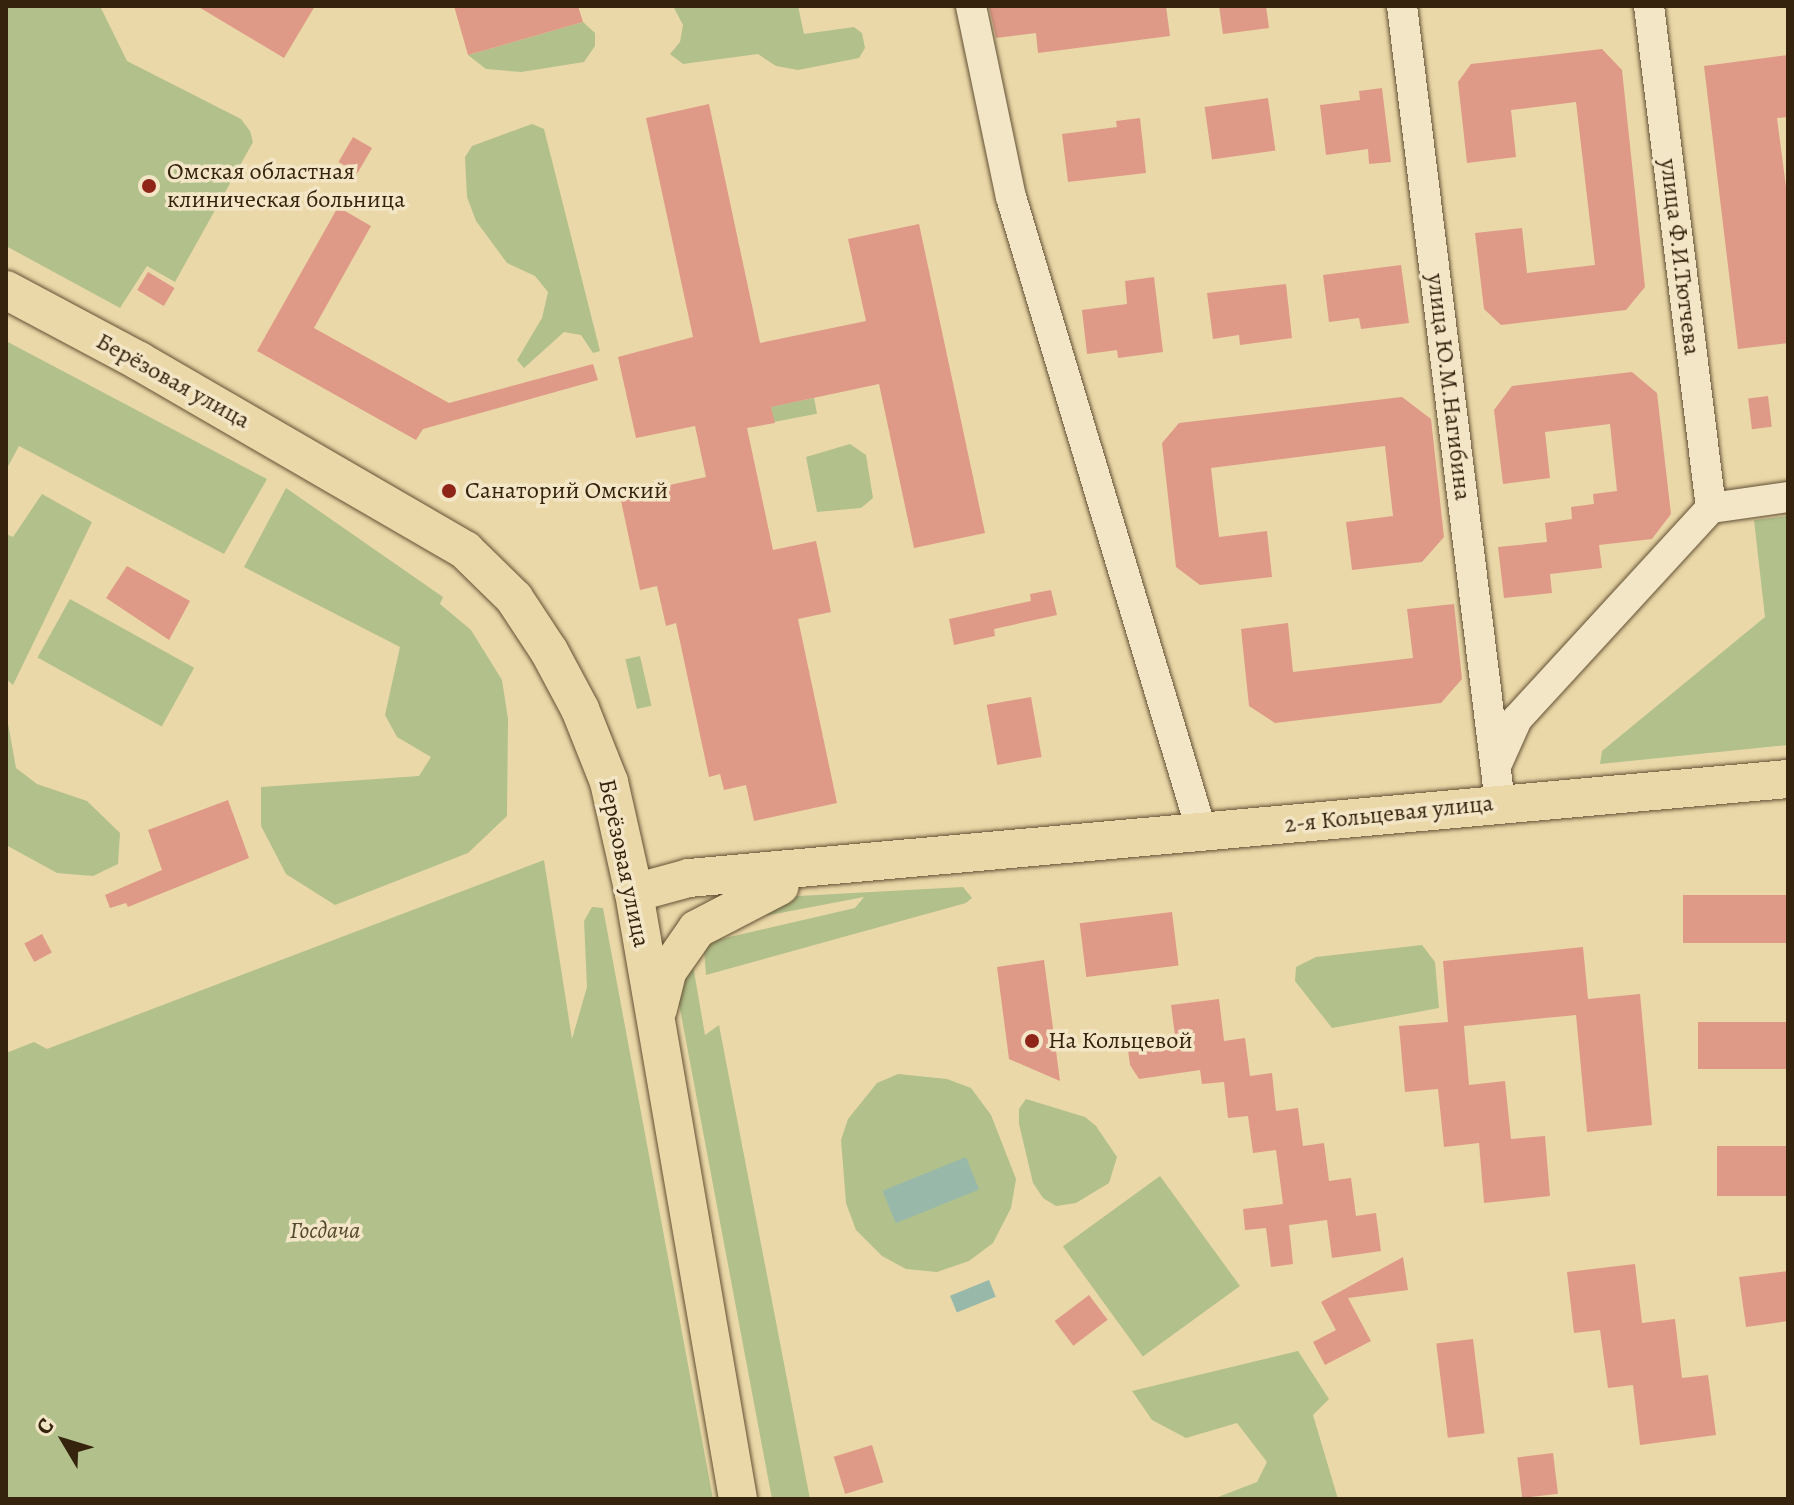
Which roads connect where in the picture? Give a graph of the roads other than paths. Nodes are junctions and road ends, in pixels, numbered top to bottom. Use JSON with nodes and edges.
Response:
{"nodes":[{"id":1,"x":971,"y":6,"type":"edge"},
{"id":2,"x":1402,"y":6,"type":"edge"},
{"id":3,"x":1649,"y":6,"type":"edge"},
{"id":4,"x":6,"y":290,"type":"edge"},
{"id":5,"x":1788,"y":497,"type":"edge"},
{"id":6,"x":1711,"y":508,"type":"junction"},
{"id":7,"x":1788,"y":779,"type":"edge"},
{"id":8,"x":1498,"y":786,"type":"junction"},
{"id":9,"x":1202,"y":833,"type":"junction"},
{"id":10,"x":990,"y":854,"type":"junction"},
{"id":11,"x":780,"y":886,"type":"junction"},
{"id":12,"x":634,"y":893,"type":"junction"},
{"id":13,"x":656,"y":1024,"type":"junction"},
{"id":14,"x":738,"y":1499,"type":"edge"}],
"edges":[{"from":1,"to":9,"type":"street"},
{"from":2,"to":8,"type":"street","name":"улица Ю.М.Нагибина"},
{"from":3,"to":6,"type":"street","name":"улица Ф.И.Тютчева"},
{"from":4,"to":12,"type":"main road","name":"Берёзовая улица"},
{"from":5,"to":6,"type":"street"},
{"from":6,"to":8,"type":"street"},
{"from":7,"to":8,"type":"main road","name":"2-я Кольцевая улица"},
{"from":8,"to":9,"type":"main road","name":"2-я Кольцевая улица"},
{"from":9,"to":10,"type":"main road","name":"2-я Кольцевая улица"},
{"from":10,"to":11,"type":"main road","name":"2-я Кольцевая улица"},
{"from":10,"to":12,"type":"main road","name":"2-я Кольцевая улица"},
{"from":11,"to":12,"type":"main road","name":"2-я Кольцевая улица"},
{"from":11,"to":13,"type":"main road"},
{"from":12,"to":13,"type":"main road","name":"Берёзовая улица"},
{"from":13,"to":14,"type":"main road","name":"Берёзовая улица"}]}
